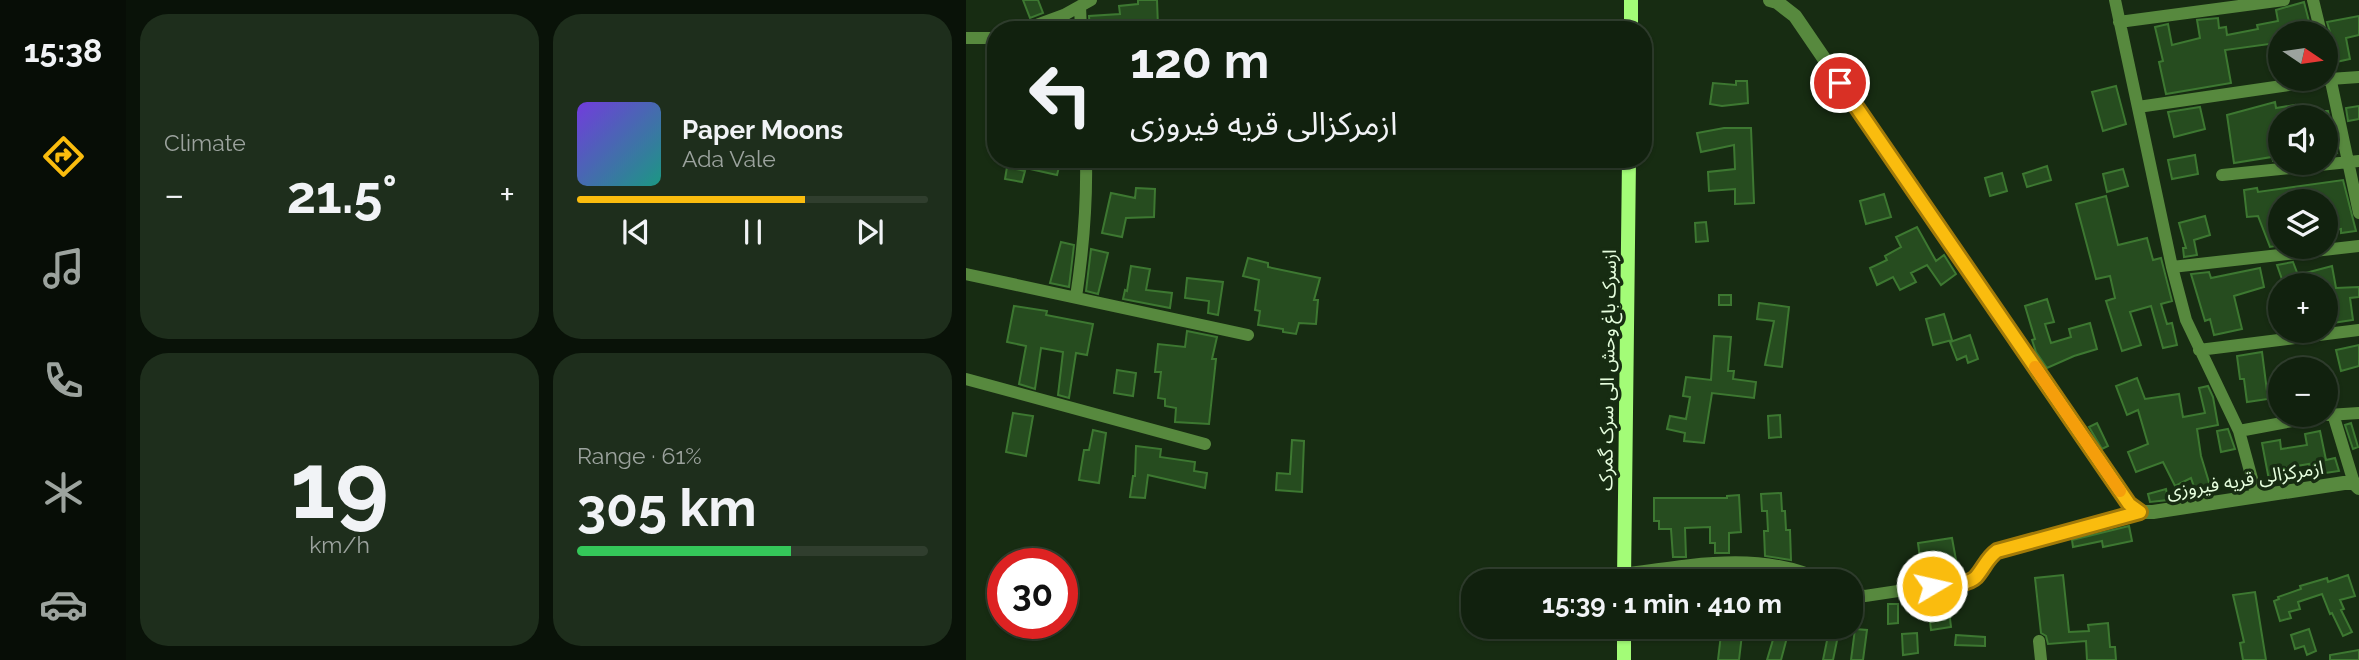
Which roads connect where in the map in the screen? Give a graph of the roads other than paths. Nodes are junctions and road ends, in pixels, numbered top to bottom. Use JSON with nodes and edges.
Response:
{"nodes":[{"id":1,"x":1631,"y":0,"type":"edge"},
{"id":2,"x":1770,"y":0,"type":"edge"},
{"id":3,"x":2115,"y":0,"type":"edge"},
{"id":4,"x":2284,"y":0,"type":"edge"},
{"id":5,"x":2314,"y":0,"type":"edge"},
{"id":6,"x":1086,"y":3,"type":"edge"},
{"id":7,"x":1048,"y":21,"type":"edge"},
{"id":8,"x":1083,"y":21,"type":"edge"},
{"id":9,"x":1631,"y":21,"type":"edge"},
{"id":10,"x":2318,"y":21,"type":"edge"},
{"id":11,"x":2119,"y":22,"type":"junction"},
{"id":12,"x":966,"y":38,"type":"edge"},
{"id":13,"x":987,"y":38,"type":"edge"},
{"id":14,"x":2359,"y":77,"type":"edge"},
{"id":15,"x":2338,"y":78,"type":"edge"},
{"id":16,"x":2268,"y":88,"type":"edge"},
{"id":17,"x":2334,"y":91,"type":"edge"},
{"id":18,"x":2138,"y":107,"type":"junction"},
{"id":19,"x":2354,"y":161,"type":"edge"},
{"id":20,"x":1086,"y":168,"type":"edge"},
{"id":21,"x":1629,"y":168,"type":"edge"},
{"id":22,"x":2222,"y":175,"type":"dead end"},
{"id":23,"x":2359,"y":213,"type":"edge"},
{"id":24,"x":2359,"y":246,"type":"edge"},
{"id":25,"x":2172,"y":267,"type":"junction"},
{"id":26,"x":966,"y":274,"type":"edge"},
{"id":27,"x":1076,"y":297,"type":"junction"},
{"id":28,"x":2359,"y":330,"type":"edge"},
{"id":29,"x":1248,"y":335,"type":"dead end"},
{"id":30,"x":2199,"y":350,"type":"junction"},
{"id":31,"x":966,"y":379,"type":"edge"},
{"id":32,"x":2359,"y":413,"type":"edge"},
{"id":33,"x":2338,"y":414,"type":"edge"},
{"id":34,"x":2268,"y":426,"type":"edge"},
{"id":35,"x":2333,"y":427,"type":"edge"},
{"id":36,"x":2239,"y":431,"type":"junction"},
{"id":37,"x":1205,"y":444,"type":"dead end"},
{"id":38,"x":2357,"y":486,"type":"edge"},
{"id":39,"x":2257,"y":497,"type":"junction"},
{"id":40,"x":2140,"y":512,"type":"junction"},
{"id":41,"x":1624,"y":569,"type":"edge"},
{"id":42,"x":1662,"y":569,"type":"edge"},
{"id":43,"x":1794,"y":569,"type":"edge"},
{"id":44,"x":1863,"y":596,"type":"edge"},
{"id":45,"x":1624,"y":639,"type":"edge"},
{"id":46,"x":2039,"y":641,"type":"dead end"},
{"id":47,"x":1624,"y":660,"type":"edge"},
{"id":48,"x":2041,"y":660,"type":"edge"}],
"edges":[{"from":1,"to":9,"type":"main road"},
{"from":2,"to":40,"type":"street"},
{"from":3,"to":11,"type":"street"},
{"from":4,"to":11,"type":"street"},
{"from":5,"to":10,"type":"street"},
{"from":6,"to":7,"type":"street"},
{"from":6,"to":8,"type":"street"},
{"from":11,"to":18,"type":"street"},
{"from":12,"to":13,"type":"street"},
{"from":14,"to":15,"type":"street"},
{"from":16,"to":18,"type":"street"},
{"from":17,"to":19,"type":"street"},
{"from":18,"to":25,"type":"street"},
{"from":19,"to":22,"type":"street"},
{"from":19,"to":23,"type":"street"},
{"from":20,"to":27,"type":"street"},
{"from":21,"to":41,"type":"main road","name":"ازسرک باغ وحش الی سرک گمرک"},
{"from":24,"to":25,"type":"street"},
{"from":25,"to":30,"type":"street"},
{"from":26,"to":27,"type":"street"},
{"from":27,"to":29,"type":"street"},
{"from":28,"to":30,"type":"street"},
{"from":30,"to":36,"type":"street"},
{"from":31,"to":37,"type":"street"},
{"from":32,"to":33,"type":"street"},
{"from":34,"to":36,"type":"street"},
{"from":35,"to":38,"type":"street"},
{"from":36,"to":39,"type":"street"},
{"from":38,"to":39,"type":"street","name":"ازمرکزالی قریه فیروزی"},
{"from":39,"to":40,"type":"street","name":"ازمرکزالی قریه فیروزی"},
{"from":40,"to":44,"type":"street"},
{"from":42,"to":43,"type":"street"},
{"from":45,"to":47,"type":"main road"},
{"from":46,"to":48,"type":"street"}]}
